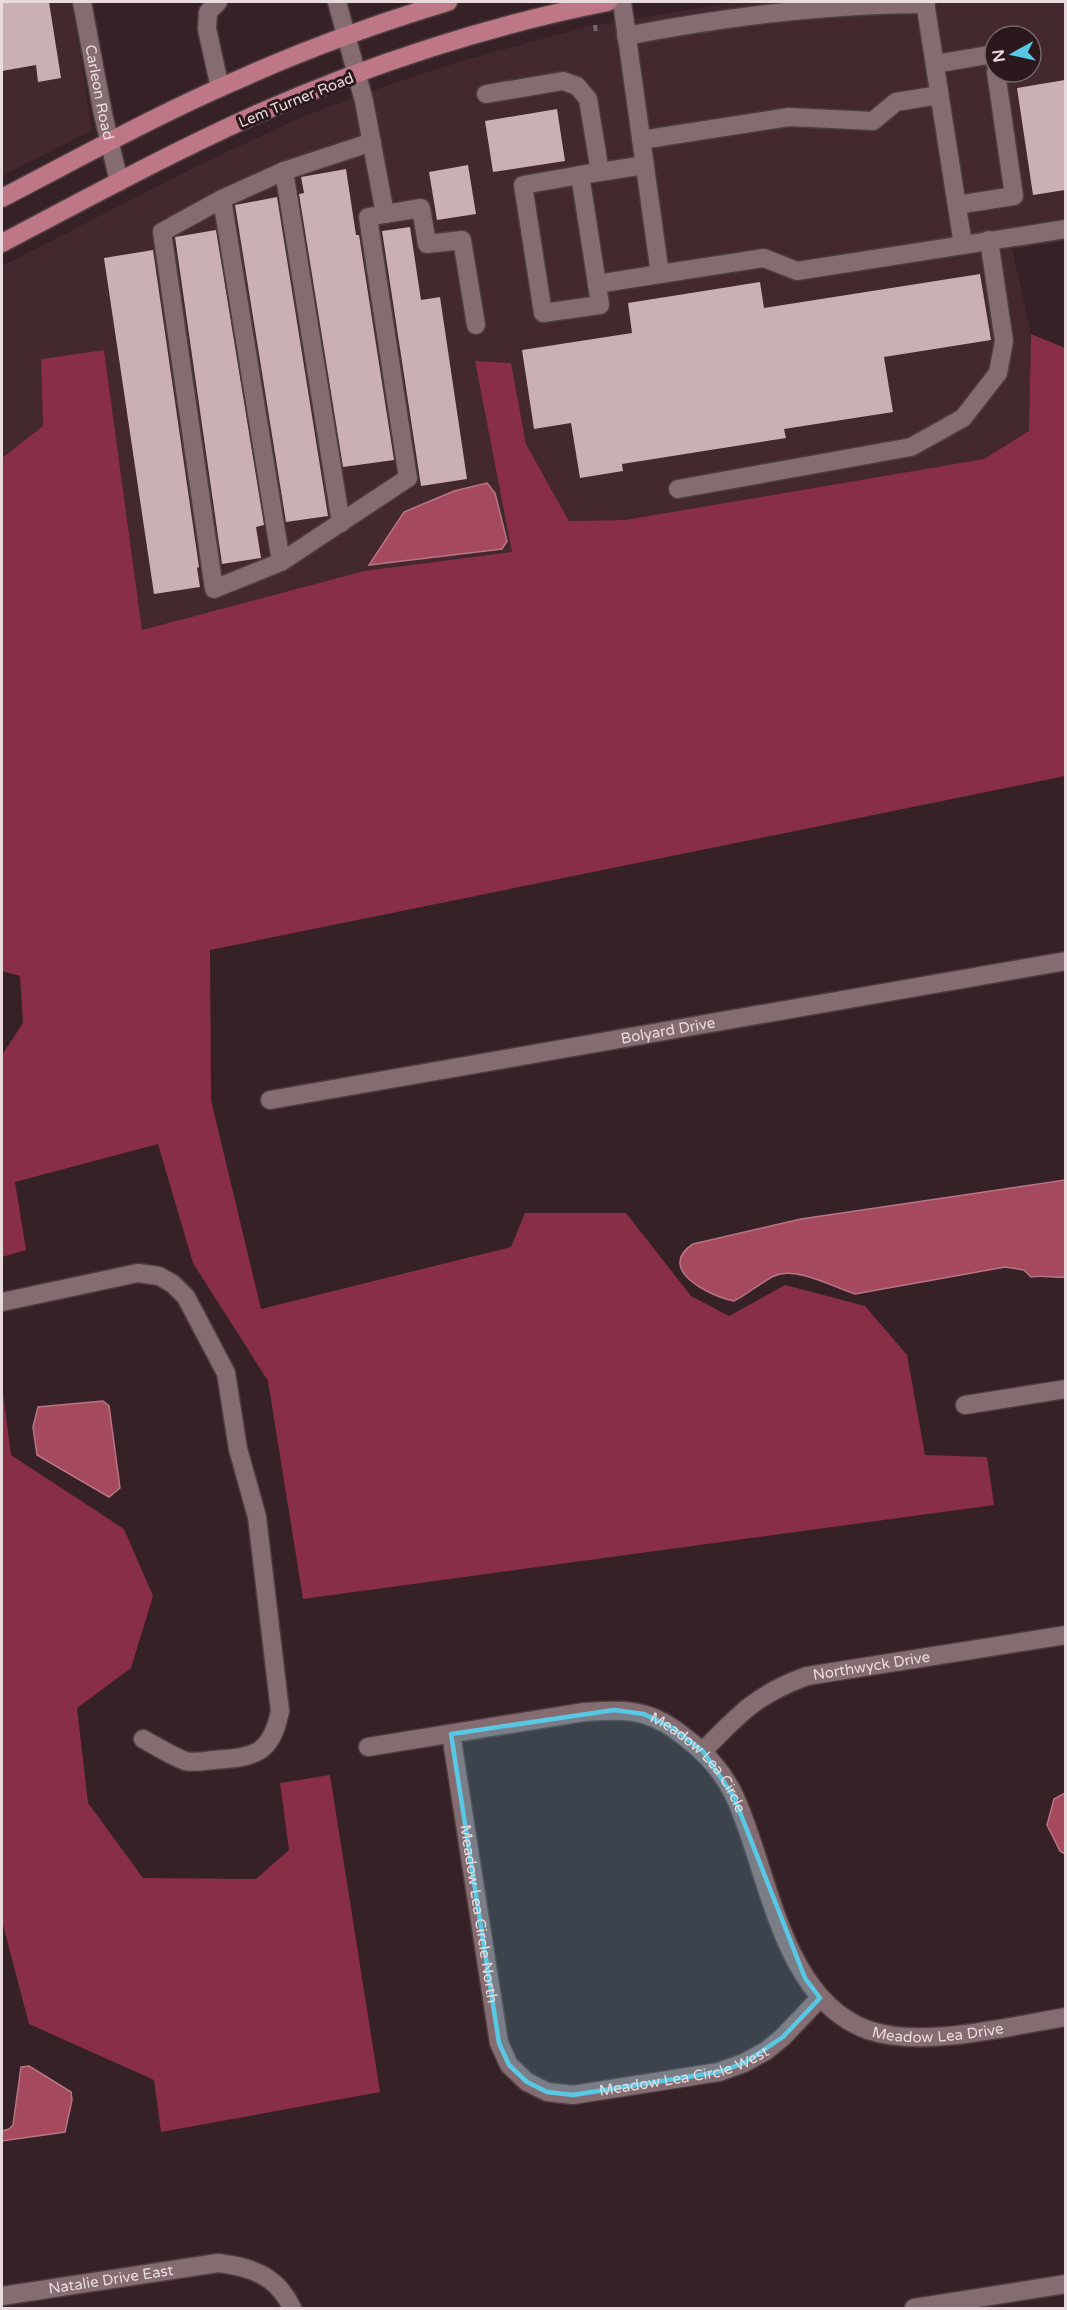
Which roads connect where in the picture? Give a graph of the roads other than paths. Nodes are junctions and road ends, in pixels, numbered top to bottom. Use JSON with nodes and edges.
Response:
{"nodes":[{"id":1,"x":82,"y":2,"type":"edge"},
{"id":2,"x":218,"y":2,"type":"edge"},
{"id":3,"x":337,"y":2,"type":"edge"},
{"id":4,"x":448,"y":2,"type":"edge"},
{"id":5,"x":608,"y":2,"type":"edge"},
{"id":6,"x":622,"y":2,"type":"edge"},
{"id":7,"x":926,"y":3,"type":"edge"},
{"id":8,"x":772,"y":7,"type":"edge"},
{"id":9,"x":346,"y":36,"type":"junction"},
{"id":10,"x":626,"y":36,"type":"junction"},
{"id":11,"x":983,"y":56,"type":"edge"},
{"id":12,"x":935,"y":64,"type":"junction"},
{"id":13,"x":357,"y":75,"type":"junction"},
{"id":14,"x":998,"y":84,"type":"edge"},
{"id":15,"x":220,"y":88,"type":"junction"},
{"id":16,"x":486,"y":94,"type":"dead end"},
{"id":17,"x":939,"y":95,"type":"junction"},
{"id":18,"x":641,"y":140,"type":"junction"},
{"id":19,"x":372,"y":142,"type":"junction"},
{"id":20,"x":109,"y":143,"type":"junction"},
{"id":21,"x":645,"y":165,"type":"junction"},
{"id":22,"x":284,"y":171,"type":"junction"},
{"id":23,"x":600,"y":172,"type":"junction"},
{"id":24,"x":580,"y":176,"type":"junction"},
{"id":25,"x":119,"y":182,"type":"junction"},
{"id":26,"x":2,"y":198,"type":"edge"},
{"id":27,"x":222,"y":199,"type":"junction"},
{"id":28,"x":957,"y":205,"type":"junction"},
{"id":29,"x":385,"y":214,"type":"junction"},
{"id":30,"x":1065,"y":229,"type":"edge"},
{"id":31,"x":989,"y":240,"type":"junction"},
{"id":32,"x":2,"y":243,"type":"edge"},
{"id":33,"x":963,"y":245,"type":"junction"},
{"id":34,"x":660,"y":274,"type":"junction"},
{"id":35,"x":597,"y":284,"type":"junction"},
{"id":36,"x":476,"y":325,"type":"dead end"},
{"id":37,"x":678,"y":489,"type":"dead end"},
{"id":38,"x":341,"y":523,"type":"junction"},
{"id":39,"x":281,"y":562,"type":"junction"},
{"id":40,"x":1065,"y":961,"type":"edge"},
{"id":41,"x":270,"y":1100,"type":"dead end"},
{"id":42,"x":2,"y":1302,"type":"edge"},
{"id":43,"x":1065,"y":1389,"type":"edge"},
{"id":44,"x":965,"y":1405,"type":"dead end"},
{"id":45,"x":1065,"y":1635,"type":"edge"},
{"id":46,"x":451,"y":1734,"type":"junction"},
{"id":47,"x":143,"y":1739,"type":"dead end"},
{"id":48,"x":368,"y":1747,"type":"dead end"},
{"id":49,"x":703,"y":1751,"type":"junction"},
{"id":50,"x":820,"y":1998,"type":"junction"},
{"id":51,"x":1065,"y":2017,"type":"edge"},
{"id":52,"x":527,"y":2082,"type":"joint"},
{"id":53,"x":1065,"y":2284,"type":"edge"},
{"id":54,"x":2,"y":2296,"type":"edge"},
{"id":55,"x":292,"y":2308,"type":"edge"},
{"id":56,"x":914,"y":2308,"type":"edge"}],
"edges":[{"from":1,"to":20,"type":"street","name":"Carleon Road"},
{"from":2,"to":15,"type":"street"},
{"from":3,"to":9,"type":"street"},
{"from":4,"to":9,"type":"main road"},
{"from":5,"to":13,"type":"main road","name":"Lem Turner Road"},
{"from":6,"to":10,"type":"street"},
{"from":7,"to":8,"type":"street"},
{"from":7,"to":12,"type":"street"},
{"from":8,"to":10,"type":"street"},
{"from":9,"to":13,"type":"street"},
{"from":9,"to":15,"type":"main road"},
{"from":10,"to":18,"type":"street"},
{"from":11,"to":12,"type":"street"},
{"from":12,"to":17,"type":"street"},
{"from":13,"to":19,"type":"street"},
{"from":13,"to":25,"type":"main road","name":"Lem Turner Road"},
{"from":14,"to":28,"type":"street"},
{"from":15,"to":20,"type":"main road"},
{"from":16,"to":23,"type":"street"},
{"from":17,"to":18,"type":"street"},
{"from":17,"to":28,"type":"street"},
{"from":18,"to":21,"type":"street"},
{"from":19,"to":22,"type":"street"},
{"from":19,"to":29,"type":"street"},
{"from":20,"to":25,"type":"street","name":"Carleon Road"},
{"from":20,"to":26,"type":"main road"},
{"from":21,"to":23,"type":"street"},
{"from":21,"to":34,"type":"street"},
{"from":22,"to":27,"type":"street"},
{"from":22,"to":38,"type":"street"},
{"from":23,"to":24,"type":"street"},
{"from":24,"to":35,"type":"street"},
{"from":24,"to":35,"type":"street"},
{"from":25,"to":32,"type":"main road","name":"Lem Turner Road"},
{"from":27,"to":39,"type":"street"},
{"from":27,"to":39,"type":"street"},
{"from":28,"to":33,"type":"street"},
{"from":29,"to":36,"type":"street"},
{"from":29,"to":38,"type":"street"},
{"from":30,"to":31,"type":"street"},
{"from":31,"to":33,"type":"street"},
{"from":31,"to":37,"type":"street"},
{"from":33,"to":34,"type":"street"},
{"from":34,"to":35,"type":"street"},
{"from":38,"to":39,"type":"street"},
{"from":40,"to":41,"type":"street","name":"Bolyard Drive"},
{"from":42,"to":47,"type":"street"},
{"from":43,"to":44,"type":"street"},
{"from":45,"to":49,"type":"street","name":"Northwyck Drive"},
{"from":46,"to":48,"type":"street"},
{"from":46,"to":49,"type":"street","name":"Meadow Lea Circle"},
{"from":46,"to":52,"type":"street","name":"Meadow Lea Circle North"},
{"from":49,"to":50,"type":"street","name":"Meadow Lea Circle"},
{"from":50,"to":51,"type":"street","name":"Meadow Lea Drive"},
{"from":50,"to":52,"type":"street","name":"Meadow Lea Circle West"},
{"from":53,"to":56,"type":"street"},
{"from":54,"to":55,"type":"street","name":"Natalie Drive East"}]}
